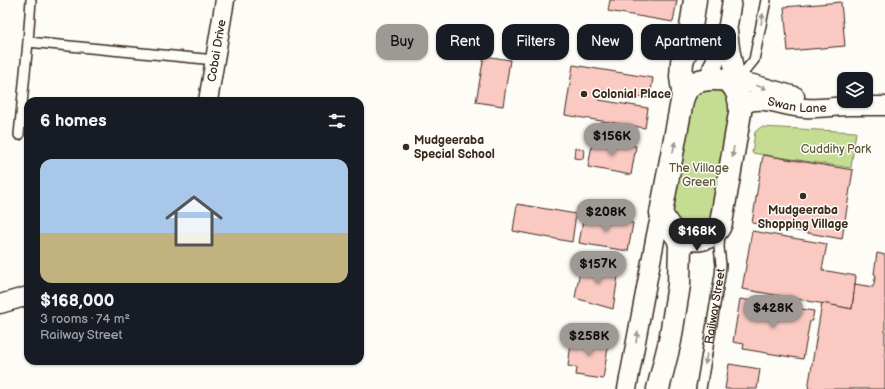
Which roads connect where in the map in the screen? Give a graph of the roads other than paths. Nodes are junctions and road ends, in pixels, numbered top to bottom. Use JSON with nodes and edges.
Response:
{"nodes":[{"id":1,"x":31,"y":0,"type":"edge"},
{"id":2,"x":225,"y":0,"type":"edge"},
{"id":3,"x":695,"y":0,"type":"edge"},
{"id":4,"x":732,"y":0,"type":"edge"},
{"id":5,"x":766,"y":0,"type":"edge"},
{"id":6,"x":692,"y":24,"type":"edge"},
{"id":7,"x":728,"y":24,"type":"edge"},
{"id":8,"x":28,"y":42,"type":"junction"},
{"id":9,"x":215,"y":60,"type":"junction"},
{"id":10,"x":683,"y":60,"type":"edge"},
{"id":11,"x":692,"y":60,"type":"edge"},
{"id":12,"x":716,"y":60,"type":"edge"},
{"id":13,"x":729,"y":60,"type":"edge"},
{"id":14,"x":726,"y":87,"type":"junction"},
{"id":15,"x":209,"y":97,"type":"edge"},
{"id":16,"x":682,"y":101,"type":"junction"},
{"id":17,"x":837,"y":103,"type":"edge"},
{"id":18,"x":873,"y":106,"type":"edge"},
{"id":19,"x":885,"y":106,"type":"edge"},
{"id":20,"x":837,"y":107,"type":"edge"},
{"id":21,"x":19,"y":135,"type":"dead end"},
{"id":22,"x":667,"y":222,"type":"junction"},
{"id":23,"x":717,"y":229,"type":"junction"},
{"id":24,"x":679,"y":286,"type":"junction"},
{"id":25,"x":24,"y":297,"type":"edge"},
{"id":26,"x":0,"y":304,"type":"edge"},
{"id":27,"x":627,"y":389,"type":"edge"},
{"id":28,"x":658,"y":389,"type":"edge"},
{"id":29,"x":701,"y":389,"type":"edge"}],
"edges":[{"from":1,"to":8,"type":"lane"},
{"from":2,"to":9,"type":"street","name":"Cobai Drive"},
{"from":3,"to":6,"type":"street"},
{"from":4,"to":7,"type":"street","name":"Railway Street"},
{"from":14,"to":5,"type":"lane","one_way":true},
{"from":8,"to":9,"type":"lane"},
{"from":8,"to":21,"type":"lane"},
{"from":9,"to":15,"type":"street","name":"Cobai Drive"},
{"from":10,"to":16,"type":"street"},
{"from":11,"to":14,"type":"street"},
{"from":12,"to":14,"type":"street","name":"Railway Street"},
{"from":13,"to":14,"type":"street","name":"Railway Street"},
{"from":14,"to":16,"type":"street"},
{"from":14,"to":17,"type":"street","one_way":true},
{"from":14,"to":20,"type":"street","name":"Swan Lane"},
{"from":14,"to":23,"type":"street","name":"Railway Street","one_way":true},
{"from":22,"to":16,"type":"street","one_way":true},
{"from":18,"to":19,"type":"street","name":"Swan Lane"},
{"from":22,"to":23,"type":"street"},
{"from":22,"to":24,"type":"street"},
{"from":27,"to":22,"type":"street","one_way":true},
{"from":23,"to":24,"type":"street"},
{"from":23,"to":29,"type":"lane","name":"Railway Street","one_way":true},
{"from":24,"to":28,"type":"street"},
{"from":25,"to":26,"type":"street"}]}
